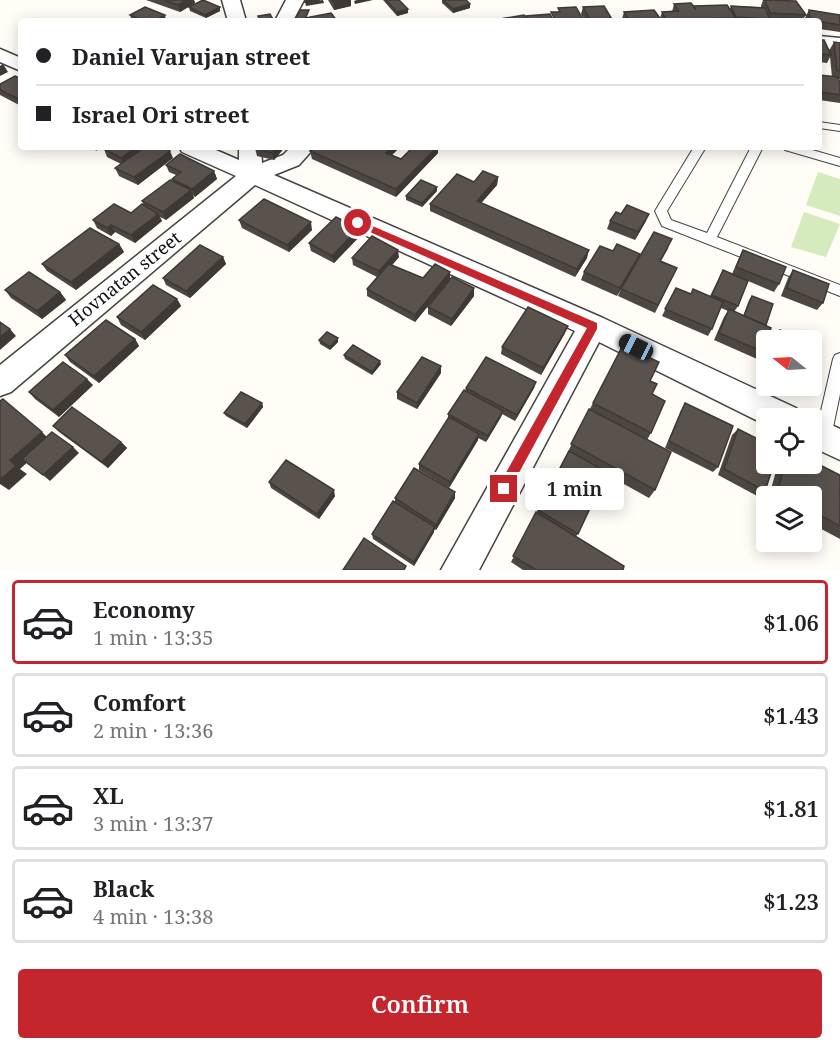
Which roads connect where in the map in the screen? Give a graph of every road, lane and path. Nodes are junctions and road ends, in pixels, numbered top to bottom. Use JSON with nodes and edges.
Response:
{"nodes":[{"id":1,"x":231,"y":0,"type":"edge"},
{"id":2,"x":295,"y":0,"type":"edge"},
{"id":3,"x":235,"y":18,"type":"edge"},
{"id":4,"x":286,"y":18,"type":"edge"},
{"id":5,"x":822,"y":42,"type":"edge"},
{"id":6,"x":840,"y":44,"type":"edge"},
{"id":7,"x":0,"y":56,"type":"edge"},
{"id":8,"x":18,"y":64,"type":"edge"},
{"id":9,"x":822,"y":125,"type":"edge"},
{"id":10,"x":840,"y":128,"type":"edge"},
{"id":11,"x":196,"y":150,"type":"edge"},
{"id":12,"x":250,"y":150,"type":"edge"},
{"id":13,"x":301,"y":150,"type":"edge"},
{"id":14,"x":698,"y":150,"type":"edge"},
{"id":15,"x":755,"y":150,"type":"edge"},
{"id":16,"x":799,"y":150,"type":"edge"},
{"id":17,"x":840,"y":162,"type":"edge"},
{"id":18,"x":251,"y":176,"type":"junction"},
{"id":19,"x":710,"y":239,"type":"junction"},
{"id":20,"x":840,"y":291,"type":"edge"},
{"id":21,"x":593,"y":326,"type":"junction"},
{"id":22,"x":840,"y":359,"type":"edge"},
{"id":23,"x":0,"y":383,"type":"edge"},
{"id":24,"x":764,"y":408,"type":"edge"},
{"id":25,"x":825,"y":438,"type":"edge"},
{"id":26,"x":459,"y":570,"type":"edge"}],
"edges":[{"from":1,"to":3,"type":"street"},
{"from":2,"to":4,"type":"street"},
{"from":5,"to":6,"type":"street"},
{"from":7,"to":8,"type":"street"},
{"from":9,"to":10,"type":"lane"},
{"from":11,"to":18,"type":"street"},
{"from":12,"to":18,"type":"street"},
{"from":13,"to":18,"type":"street","name":"Hovnatan street"},
{"from":14,"to":19,"type":"lane"},
{"from":15,"to":19,"type":"lane"},
{"from":16,"to":17,"type":"lane"},
{"from":18,"to":21,"type":"street"},
{"from":18,"to":23,"type":"street","name":"Hovnatan street"},
{"from":19,"to":20,"type":"lane"},
{"from":21,"to":24,"type":"street"},
{"from":21,"to":26,"type":"street"},
{"from":22,"to":25,"type":"lane"}]}
